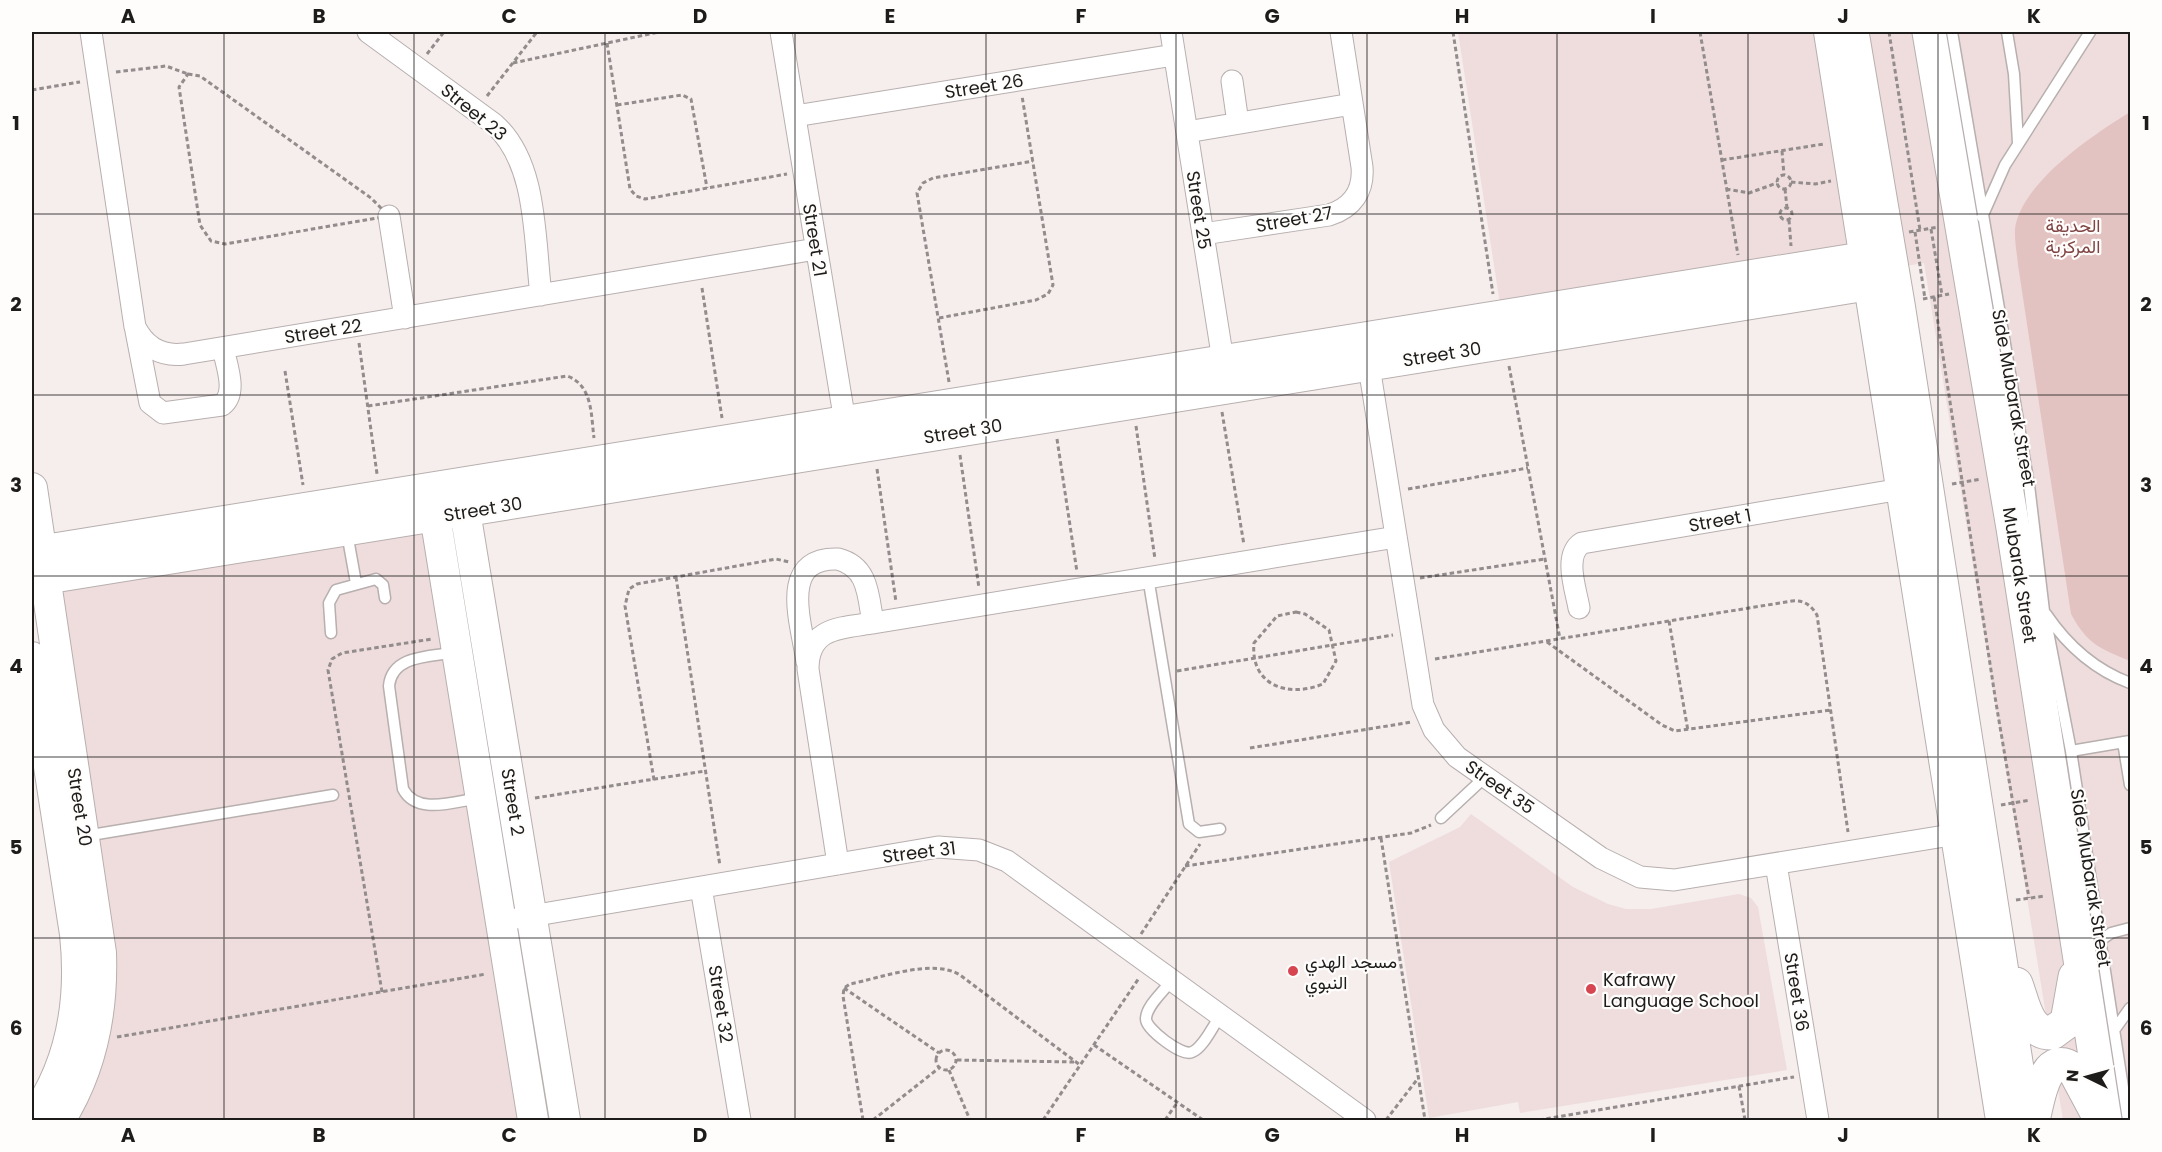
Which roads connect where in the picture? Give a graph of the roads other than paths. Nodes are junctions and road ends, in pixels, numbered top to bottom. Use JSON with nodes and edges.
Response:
{"nodes":[{"id":1,"x":91,"y":32,"type":"edge"},
{"id":2,"x":368,"y":32,"type":"edge"},
{"id":3,"x":781,"y":32,"type":"edge"},
{"id":4,"x":1171,"y":32,"type":"edge"},
{"id":5,"x":1341,"y":32,"type":"edge"},
{"id":6,"x":1829,"y":32,"type":"edge"},
{"id":7,"x":1852,"y":32,"type":"edge"},
{"id":8,"x":1929,"y":32,"type":"edge"},
{"id":9,"x":1952,"y":32,"type":"edge"},
{"id":10,"x":2007,"y":32,"type":"edge"},
{"id":11,"x":2090,"y":32,"type":"edge"},
{"id":12,"x":1174,"y":55,"type":"junction"},
{"id":13,"x":1232,"y":81,"type":"dead end"},
{"id":14,"x":1352,"y":104,"type":"junction"},
{"id":15,"x":795,"y":116,"type":"junction"},
{"id":16,"x":1238,"y":123,"type":"junction"},
{"id":17,"x":1187,"y":132,"type":"junction"},
{"id":18,"x":2019,"y":144,"type":"junction"},
{"id":19,"x":389,"y":216,"type":"road end"},
{"id":20,"x":1959,"y":228,"type":"junction"},
{"id":21,"x":1203,"y":234,"type":"junction"},
{"id":22,"x":816,"y":249,"type":"junction"},
{"id":23,"x":1893,"y":268,"type":"junction"},
{"id":24,"x":541,"y":295,"type":"junction"},
{"id":25,"x":405,"y":318,"type":"junction"},
{"id":26,"x":135,"y":327,"type":"junction"},
{"id":27,"x":1501,"y":330,"type":"junction"},
{"id":28,"x":223,"y":348,"type":"junction"},
{"id":29,"x":1366,"y":352,"type":"junction"},
{"id":30,"x":1223,"y":379,"type":"junction"},
{"id":31,"x":955,"y":418,"type":"junction"},
{"id":32,"x":856,"y":439,"type":"junction"},
{"id":33,"x":2016,"y":480,"type":"junction"},
{"id":34,"x":32,"y":488,"type":"edge"},
{"id":35,"x":1918,"y":488,"type":"junction"},
{"id":36,"x":463,"y":497,"type":"junction"},
{"id":37,"x":432,"y":502,"type":"junction"},
{"id":38,"x":346,"y":531,"type":"junction"},
{"id":39,"x":1396,"y":537,"type":"junction"},
{"id":40,"x":38,"y":566,"type":"edge"},
{"id":41,"x":1153,"y":577,"type":"junction"},
{"id":42,"x":356,"y":583,"type":"junction"},
{"id":43,"x":385,"y":598,"type":"dead end"},
{"id":44,"x":1579,"y":608,"type":"dead end"},
{"id":45,"x":2044,"y":611,"type":"junction"},
{"id":46,"x":873,"y":622,"type":"junction"},
{"id":47,"x":331,"y":633,"type":"dead end"},
{"id":48,"x":456,"y":644,"type":"junction"},
{"id":49,"x":32,"y":657,"type":"edge"},
{"id":50,"x":808,"y":669,"type":"junction"},
{"id":51,"x":2130,"y":683,"type":"edge"},
{"id":52,"x":2127,"y":741,"type":"edge"},
{"id":53,"x":2071,"y":752,"type":"junction"},
{"id":54,"x":1485,"y":777,"type":"junction"},
{"id":55,"x":2130,"y":785,"type":"edge"},
{"id":56,"x":333,"y":795,"type":"dead end"},
{"id":57,"x":481,"y":798,"type":"junction"},
{"id":58,"x":1441,"y":818,"type":"road end"},
{"id":59,"x":1966,"y":822,"type":"junction"},
{"id":60,"x":1214,"y":830,"type":"road end"},
{"id":61,"x":85,"y":836,"type":"junction"},
{"id":62,"x":838,"y":864,"type":"junction"},
{"id":63,"x":1776,"y":864,"type":"junction"},
{"id":64,"x":701,"y":887,"type":"junction"},
{"id":65,"x":1992,"y":913,"type":"junction"},
{"id":66,"x":531,"y":916,"type":"junction"},
{"id":67,"x":501,"y":921,"type":"junction"},
{"id":68,"x":2130,"y":928,"type":"edge"},
{"id":69,"x":2090,"y":944,"type":"junction"},
{"id":70,"x":1172,"y":981,"type":"junction"},
{"id":71,"x":2130,"y":1008,"type":"edge"},
{"id":72,"x":1220,"y":1016,"type":"junction"},
{"id":73,"x":2115,"y":1029,"type":"junction"},
{"id":74,"x":32,"y":1120,"type":"edge"},
{"id":75,"x":60,"y":1120,"type":"edge"},
{"id":76,"x":533,"y":1120,"type":"edge"},
{"id":77,"x":565,"y":1120,"type":"edge"},
{"id":78,"x":740,"y":1120,"type":"edge"},
{"id":79,"x":1365,"y":1120,"type":"edge"},
{"id":80,"x":1818,"y":1120,"type":"edge"},
{"id":81,"x":2001,"y":1120,"type":"edge"},
{"id":82,"x":2025,"y":1120,"type":"edge"},
{"id":83,"x":2033,"y":1120,"type":"edge"},
{"id":84,"x":2103,"y":1120,"type":"edge"},
{"id":85,"x":2128,"y":1120,"type":"edge"}],
"edges":[{"from":1,"to":26,"type":"street"},
{"from":2,"to":24,"type":"street","name":"Street 23"},
{"from":3,"to":15,"type":"street","name":"Street 21"},
{"from":4,"to":12,"type":"street","name":"Street 25"},
{"from":5,"to":14,"type":"street","name":"Street 27"},
{"from":6,"to":23,"type":"street"},
{"from":7,"to":23,"type":"main road"},
{"from":8,"to":20,"type":"main road"},
{"from":9,"to":20,"type":"lane","name":"Side Mubarak Street"},
{"from":10,"to":18,"type":"lane"},
{"from":11,"to":18,"type":"lane"},
{"from":12,"to":15,"type":"street","name":"Street 26"},
{"from":12,"to":17,"type":"street","name":"Street 25"},
{"from":13,"to":16,"type":"street"},
{"from":14,"to":16,"type":"street"},
{"from":14,"to":21,"type":"street","name":"Street 27"},
{"from":15,"to":22,"type":"street","name":"Street 21"},
{"from":16,"to":17,"type":"street"},
{"from":17,"to":21,"type":"street","name":"Street 25"},
{"from":18,"to":20,"type":"lane"},
{"from":19,"to":25,"type":"street"},
{"from":20,"to":33,"type":"lane","name":"Side Mubarak Street"},
{"from":20,"to":33,"type":"main road"},
{"from":21,"to":30,"type":"street","name":"Street 25"},
{"from":22,"to":24,"type":"street","name":"Street 22"},
{"from":22,"to":32,"type":"street","name":"Street 21"},
{"from":23,"to":27,"type":"street","name":"Street 30"},
{"from":23,"to":27,"type":"street","name":"Street 30"},
{"from":23,"to":35,"type":"main road"},
{"from":24,"to":25,"type":"street","name":"Street 22"},
{"from":25,"to":28,"type":"street","name":"Street 22"},
{"from":26,"to":28,"type":"street","name":"Street 22"},
{"from":26,"to":28,"type":"street"},
{"from":27,"to":29,"type":"street","name":"Street 30"},
{"from":29,"to":30,"type":"street","name":"Street 30"},
{"from":29,"to":39,"type":"street","name":"Street 35"},
{"from":30,"to":31,"type":"street","name":"Street 30"},
{"from":30,"to":31,"type":"street","name":"Street 30"},
{"from":31,"to":32,"type":"street","name":"Street 30"},
{"from":32,"to":36,"type":"street","name":"Street 30"},
{"from":32,"to":36,"type":"street","name":"Street 30"},
{"from":33,"to":45,"type":"lane","name":"Side Mubarak Street"},
{"from":33,"to":69,"type":"main road","name":"Mubarak Street"},
{"from":34,"to":40,"type":"street","name":"Street 20"},
{"from":35,"to":44,"type":"street","name":"Street 1"},
{"from":35,"to":59,"type":"main road"},
{"from":36,"to":37,"type":"street","name":"Street 30"},
{"from":36,"to":66,"type":"street","name":"Street 2"},
{"from":37,"to":38,"type":"street","name":"Street 30"},
{"from":37,"to":40,"type":"street","name":"Street 30"},
{"from":37,"to":48,"type":"street","name":"Street 2"},
{"from":38,"to":40,"type":"street","name":"Street 30"},
{"from":38,"to":42,"type":"lane"},
{"from":39,"to":41,"type":"street"},
{"from":39,"to":54,"type":"street","name":"Street 35"},
{"from":40,"to":61,"type":"street","name":"Street 20"},
{"from":41,"to":46,"type":"street"},
{"from":41,"to":60,"type":"lane"},
{"from":42,"to":43,"type":"lane"},
{"from":42,"to":47,"type":"lane"},
{"from":45,"to":51,"type":"lane"},
{"from":45,"to":53,"type":"lane","name":"Side Mubarak Street"},
{"from":46,"to":50,"type":"street"},
{"from":46,"to":50,"type":"street"},
{"from":48,"to":57,"type":"street","name":"Street 2"},
{"from":48,"to":57,"type":"lane"},
{"from":49,"to":74,"type":"street","name":"Street 20"},
{"from":50,"to":62,"type":"street"},
{"from":52,"to":53,"type":"lane"},
{"from":52,"to":55,"type":"lane"},
{"from":53,"to":69,"type":"lane","name":"Side Mubarak Street"},
{"from":54,"to":58,"type":"lane"},
{"from":54,"to":63,"type":"street","name":"Street 35"},
{"from":56,"to":61,"type":"lane"},
{"from":57,"to":67,"type":"street","name":"Street 2"},
{"from":59,"to":63,"type":"street","name":"Street 35"},
{"from":59,"to":65,"type":"main road"},
{"from":59,"to":81,"type":"street"},
{"from":61,"to":75,"type":"street","name":"Street 20"},
{"from":62,"to":64,"type":"street","name":"Street 31"},
{"from":62,"to":70,"type":"street","name":"Street 31"},
{"from":63,"to":80,"type":"street","name":"Street 36"},
{"from":64,"to":66,"type":"street","name":"Street 31"},
{"from":64,"to":78,"type":"street","name":"Street 32"},
{"from":65,"to":69,"type":"main road"},
{"from":65,"to":82,"type":"main road"},
{"from":66,"to":67,"type":"street","name":"Street 31"},
{"from":66,"to":77,"type":"street","name":"Street 2"},
{"from":67,"to":76,"type":"street","name":"Street 2"},
{"from":68,"to":69,"type":"lane"},
{"from":69,"to":73,"type":"lane","name":"Side Mubarak Street"},
{"from":69,"to":84,"type":"main road","name":"Mubarak Street"},
{"from":70,"to":72,"type":"street","name":"Street 31"},
{"from":70,"to":72,"type":"lane"},
{"from":71,"to":73,"type":"lane"},
{"from":72,"to":79,"type":"street","name":"Street 31"},
{"from":73,"to":85,"type":"lane","name":"Side Mubarak Street"},
{"from":83,"to":84,"type":"main road"}]}
